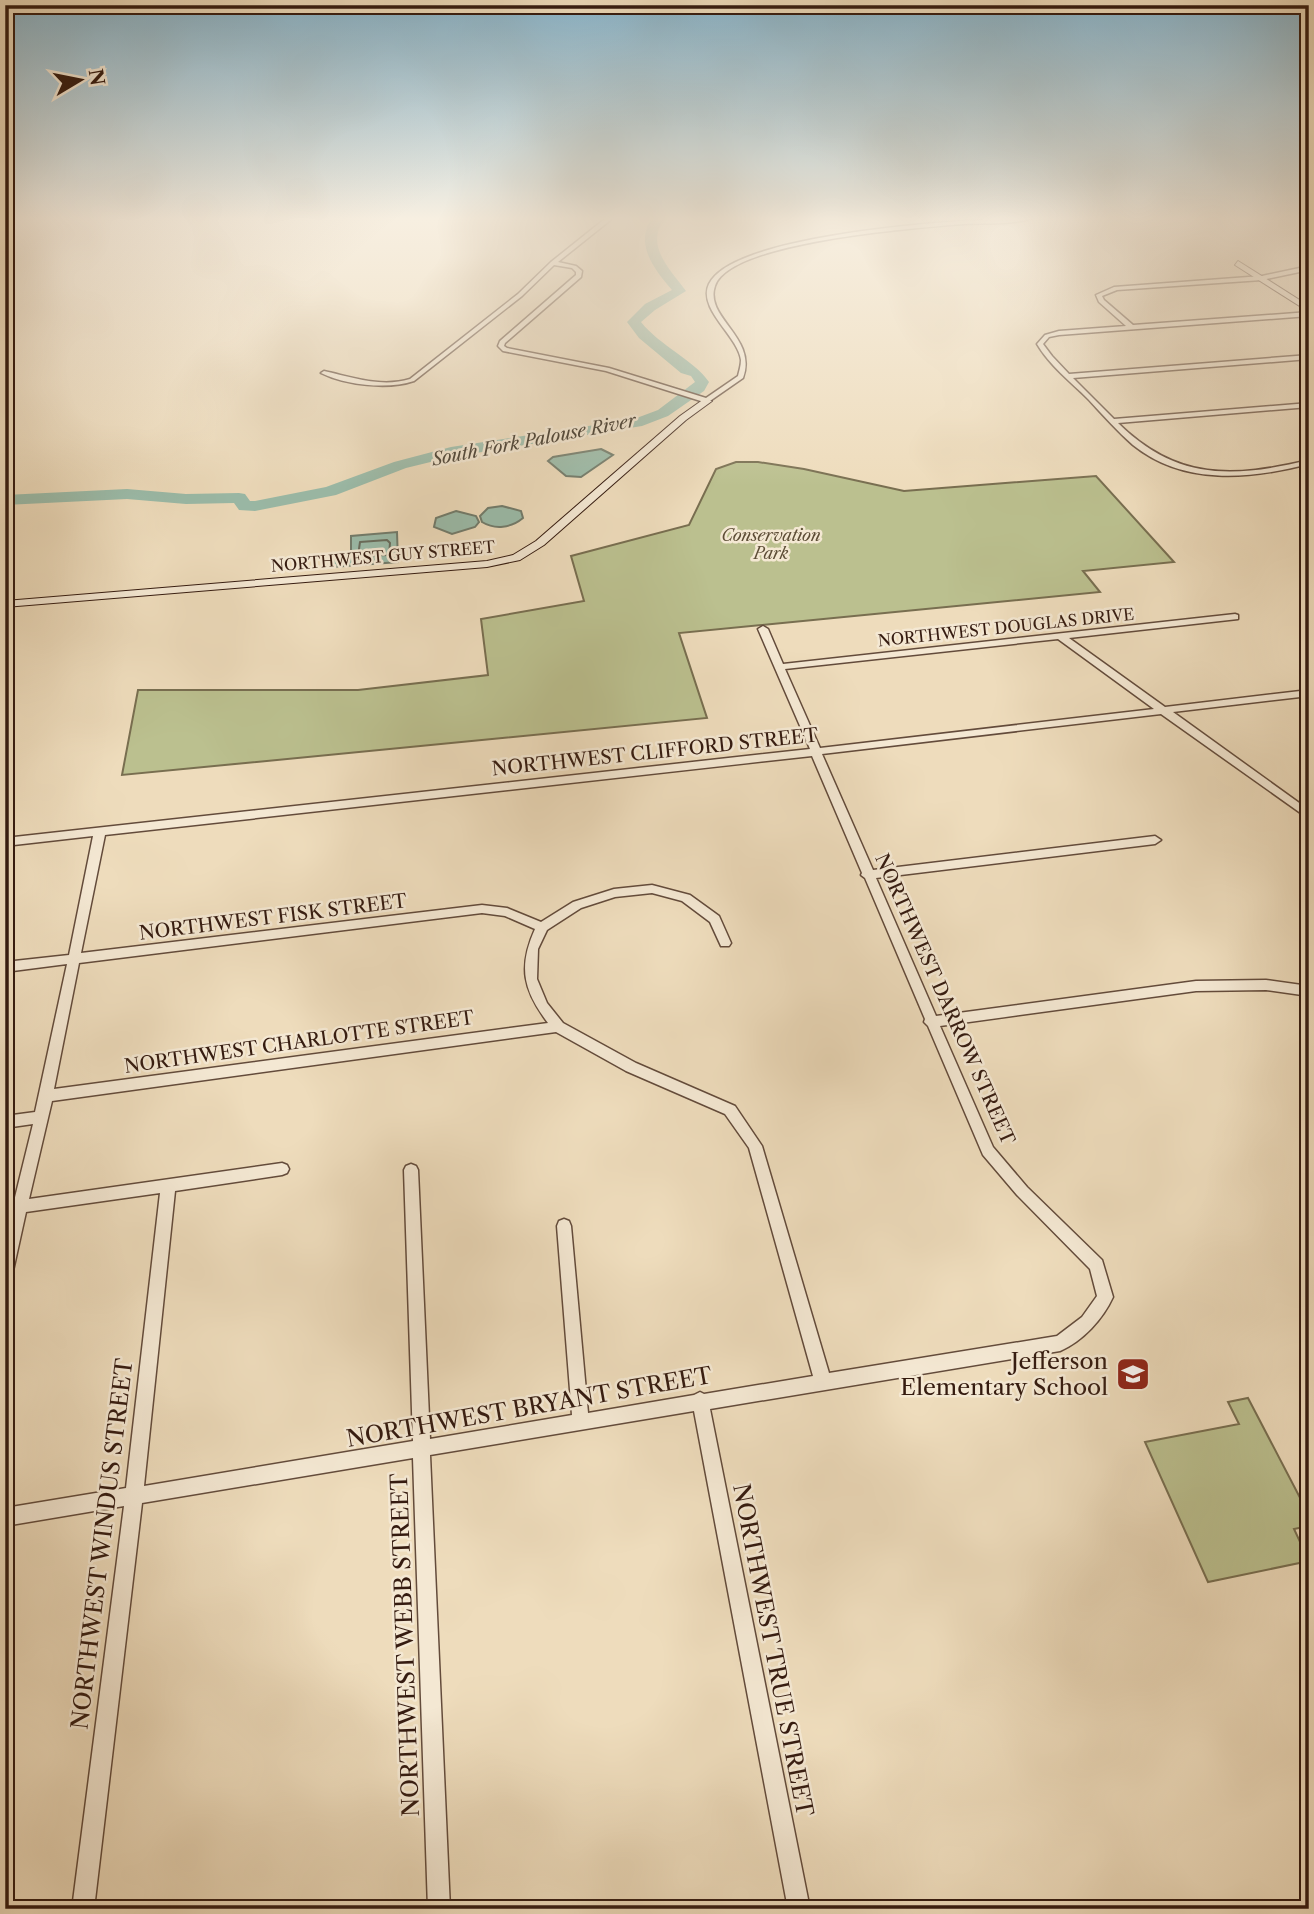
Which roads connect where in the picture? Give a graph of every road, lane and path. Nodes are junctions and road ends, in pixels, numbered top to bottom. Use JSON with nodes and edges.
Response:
{"nodes":[{"id":1,"x":504,"y":307,"type":"edge"},
{"id":2,"x":542,"y":307,"type":"edge"},
{"id":3,"x":715,"y":307,"type":"edge"},
{"id":4,"x":1108,"y":307,"type":"edge"},
{"id":5,"x":1309,"y":312,"type":"edge"},
{"id":6,"x":1132,"y":328,"type":"junction"},
{"id":7,"x":1309,"y":357,"type":"edge"},
{"id":8,"x":324,"y":373,"type":"dead end"},
{"id":9,"x":1069,"y":376,"type":"junction"},
{"id":10,"x":703,"y":400,"type":"junction"},
{"id":11,"x":1309,"y":405,"type":"edge"},
{"id":12,"x":1114,"y":421,"type":"junction"},
{"id":13,"x":1309,"y":462,"type":"edge"},
{"id":14,"x":5,"y":604,"type":"edge"},
{"id":15,"x":1235,"y":617,"type":"dead end"},
{"id":16,"x":763,"y":629,"type":"dead end"},
{"id":17,"x":1061,"y":637,"type":"junction"},
{"id":18,"x":780,"y":667,"type":"junction"},
{"id":19,"x":1309,"y":694,"type":"edge"},
{"id":20,"x":1163,"y":710,"type":"junction"},
{"id":21,"x":816,"y":752,"type":"junction"},
{"id":22,"x":1309,"y":815,"type":"edge"},
{"id":23,"x":100,"y":830,"type":"junction"},
{"id":24,"x":1155,"y":840,"type":"dead end"},
{"id":25,"x":5,"y":842,"type":"edge"},
{"id":26,"x":867,"y":875,"type":"junction"},
{"id":27,"x":542,"y":927,"type":"junction"},
{"id":28,"x":725,"y":943,"type":"dead end"},
{"id":29,"x":74,"y":959,"type":"junction"},
{"id":30,"x":5,"y":967,"type":"edge"},
{"id":31,"x":1309,"y":991,"type":"edge"},
{"id":32,"x":930,"y":1022,"type":"junction"},
{"id":33,"x":558,"y":1027,"type":"junction"},
{"id":34,"x":46,"y":1096,"type":"junction"},
{"id":35,"x":40,"y":1118,"type":"junction"},
{"id":36,"x":5,"y":1122,"type":"edge"},
{"id":37,"x":282,"y":1169,"type":"dead end"},
{"id":38,"x":411,"y":1170,"type":"dead end"},
{"id":39,"x":168,"y":1185,"type":"junction"},
{"id":40,"x":19,"y":1207,"type":"junction"},
{"id":41,"x":564,"y":1226,"type":"dead end"},
{"id":42,"x":5,"y":1271,"type":"edge"},
{"id":43,"x":1060,"y":1343,"type":"joint"},
{"id":44,"x":823,"y":1381,"type":"junction"},
{"id":45,"x":700,"y":1400,"type":"junction"},
{"id":46,"x":582,"y":1422,"type":"junction"},
{"id":47,"x":423,"y":1449,"type":"junction"},
{"id":48,"x":134,"y":1495,"type":"junction"},
{"id":49,"x":5,"y":1517,"type":"edge"},
{"id":50,"x":83,"y":1909,"type":"edge"},
{"id":51,"x":439,"y":1909,"type":"edge"},
{"id":52,"x":799,"y":1909,"type":"edge"}],
"edges":[{"from":1,"to":8,"type":"street"},
{"from":2,"to":10,"type":"street"},
{"from":3,"to":10,"type":"street"},
{"from":4,"to":6,"type":"street"},
{"from":5,"to":6,"type":"street"},
{"from":6,"to":9,"type":"street"},
{"from":7,"to":9,"type":"street"},
{"from":9,"to":12,"type":"street"},
{"from":10,"to":14,"type":"street","name":"NORTHWEST GUY STREET"},
{"from":11,"to":12,"type":"street"},
{"from":12,"to":13,"type":"street"},
{"from":15,"to":17,"type":"street","name":"NORTHWEST DOUGLAS DRIVE"},
{"from":16,"to":18,"type":"street","name":"NORTHWEST DARROW STREET"},
{"from":17,"to":18,"type":"street","name":"NORTHWEST DOUGLAS DRIVE"},
{"from":17,"to":20,"type":"street"},
{"from":18,"to":21,"type":"street","name":"NORTHWEST DARROW STREET"},
{"from":19,"to":20,"type":"street","name":"NORTHWEST CLIFFORD STREET"},
{"from":20,"to":21,"type":"street","name":"NORTHWEST CLIFFORD STREET"},
{"from":20,"to":22,"type":"street"},
{"from":21,"to":23,"type":"street","name":"NORTHWEST CLIFFORD STREET"},
{"from":21,"to":26,"type":"street","name":"NORTHWEST DARROW STREET"},
{"from":23,"to":25,"type":"street","name":"NORTHWEST CLIFFORD STREET"},
{"from":23,"to":29,"type":"street"},
{"from":24,"to":26,"type":"street"},
{"from":26,"to":32,"type":"street","name":"NORTHWEST DARROW STREET"},
{"from":27,"to":28,"type":"street"},
{"from":27,"to":29,"type":"street","name":"NORTHWEST FISK STREET"},
{"from":27,"to":33,"type":"street"},
{"from":29,"to":30,"type":"street","name":"NORTHWEST FISK STREET"},
{"from":29,"to":34,"type":"street"},
{"from":31,"to":32,"type":"street"},
{"from":32,"to":43,"type":"street","name":"NORTHWEST DARROW STREET"},
{"from":33,"to":34,"type":"street","name":"NORTHWEST CHARLOTTE STREET"},
{"from":33,"to":44,"type":"street"},
{"from":34,"to":35,"type":"street"},
{"from":35,"to":36,"type":"street"},
{"from":35,"to":40,"type":"street"},
{"from":37,"to":39,"type":"street"},
{"from":38,"to":47,"type":"street","name":"NORTHWEST WEBB STREET"},
{"from":39,"to":40,"type":"street"},
{"from":39,"to":48,"type":"street","name":"NORTHWEST WINDUS STREET"},
{"from":40,"to":42,"type":"street"},
{"from":41,"to":46,"type":"street"},
{"from":43,"to":44,"type":"street","name":"NORTHWEST BRYANT STREET"},
{"from":44,"to":45,"type":"street","name":"NORTHWEST BRYANT STREET"},
{"from":45,"to":46,"type":"street","name":"NORTHWEST BRYANT STREET"},
{"from":45,"to":52,"type":"street","name":"NORTHWEST TRUE STREET"},
{"from":46,"to":47,"type":"street","name":"NORTHWEST BRYANT STREET"},
{"from":47,"to":48,"type":"street","name":"NORTHWEST BRYANT STREET"},
{"from":47,"to":51,"type":"street","name":"NORTHWEST WEBB STREET"},
{"from":48,"to":49,"type":"street","name":"NORTHWEST BRYANT STREET"},
{"from":48,"to":50,"type":"street","name":"NORTHWEST WINDUS STREET"}]}
